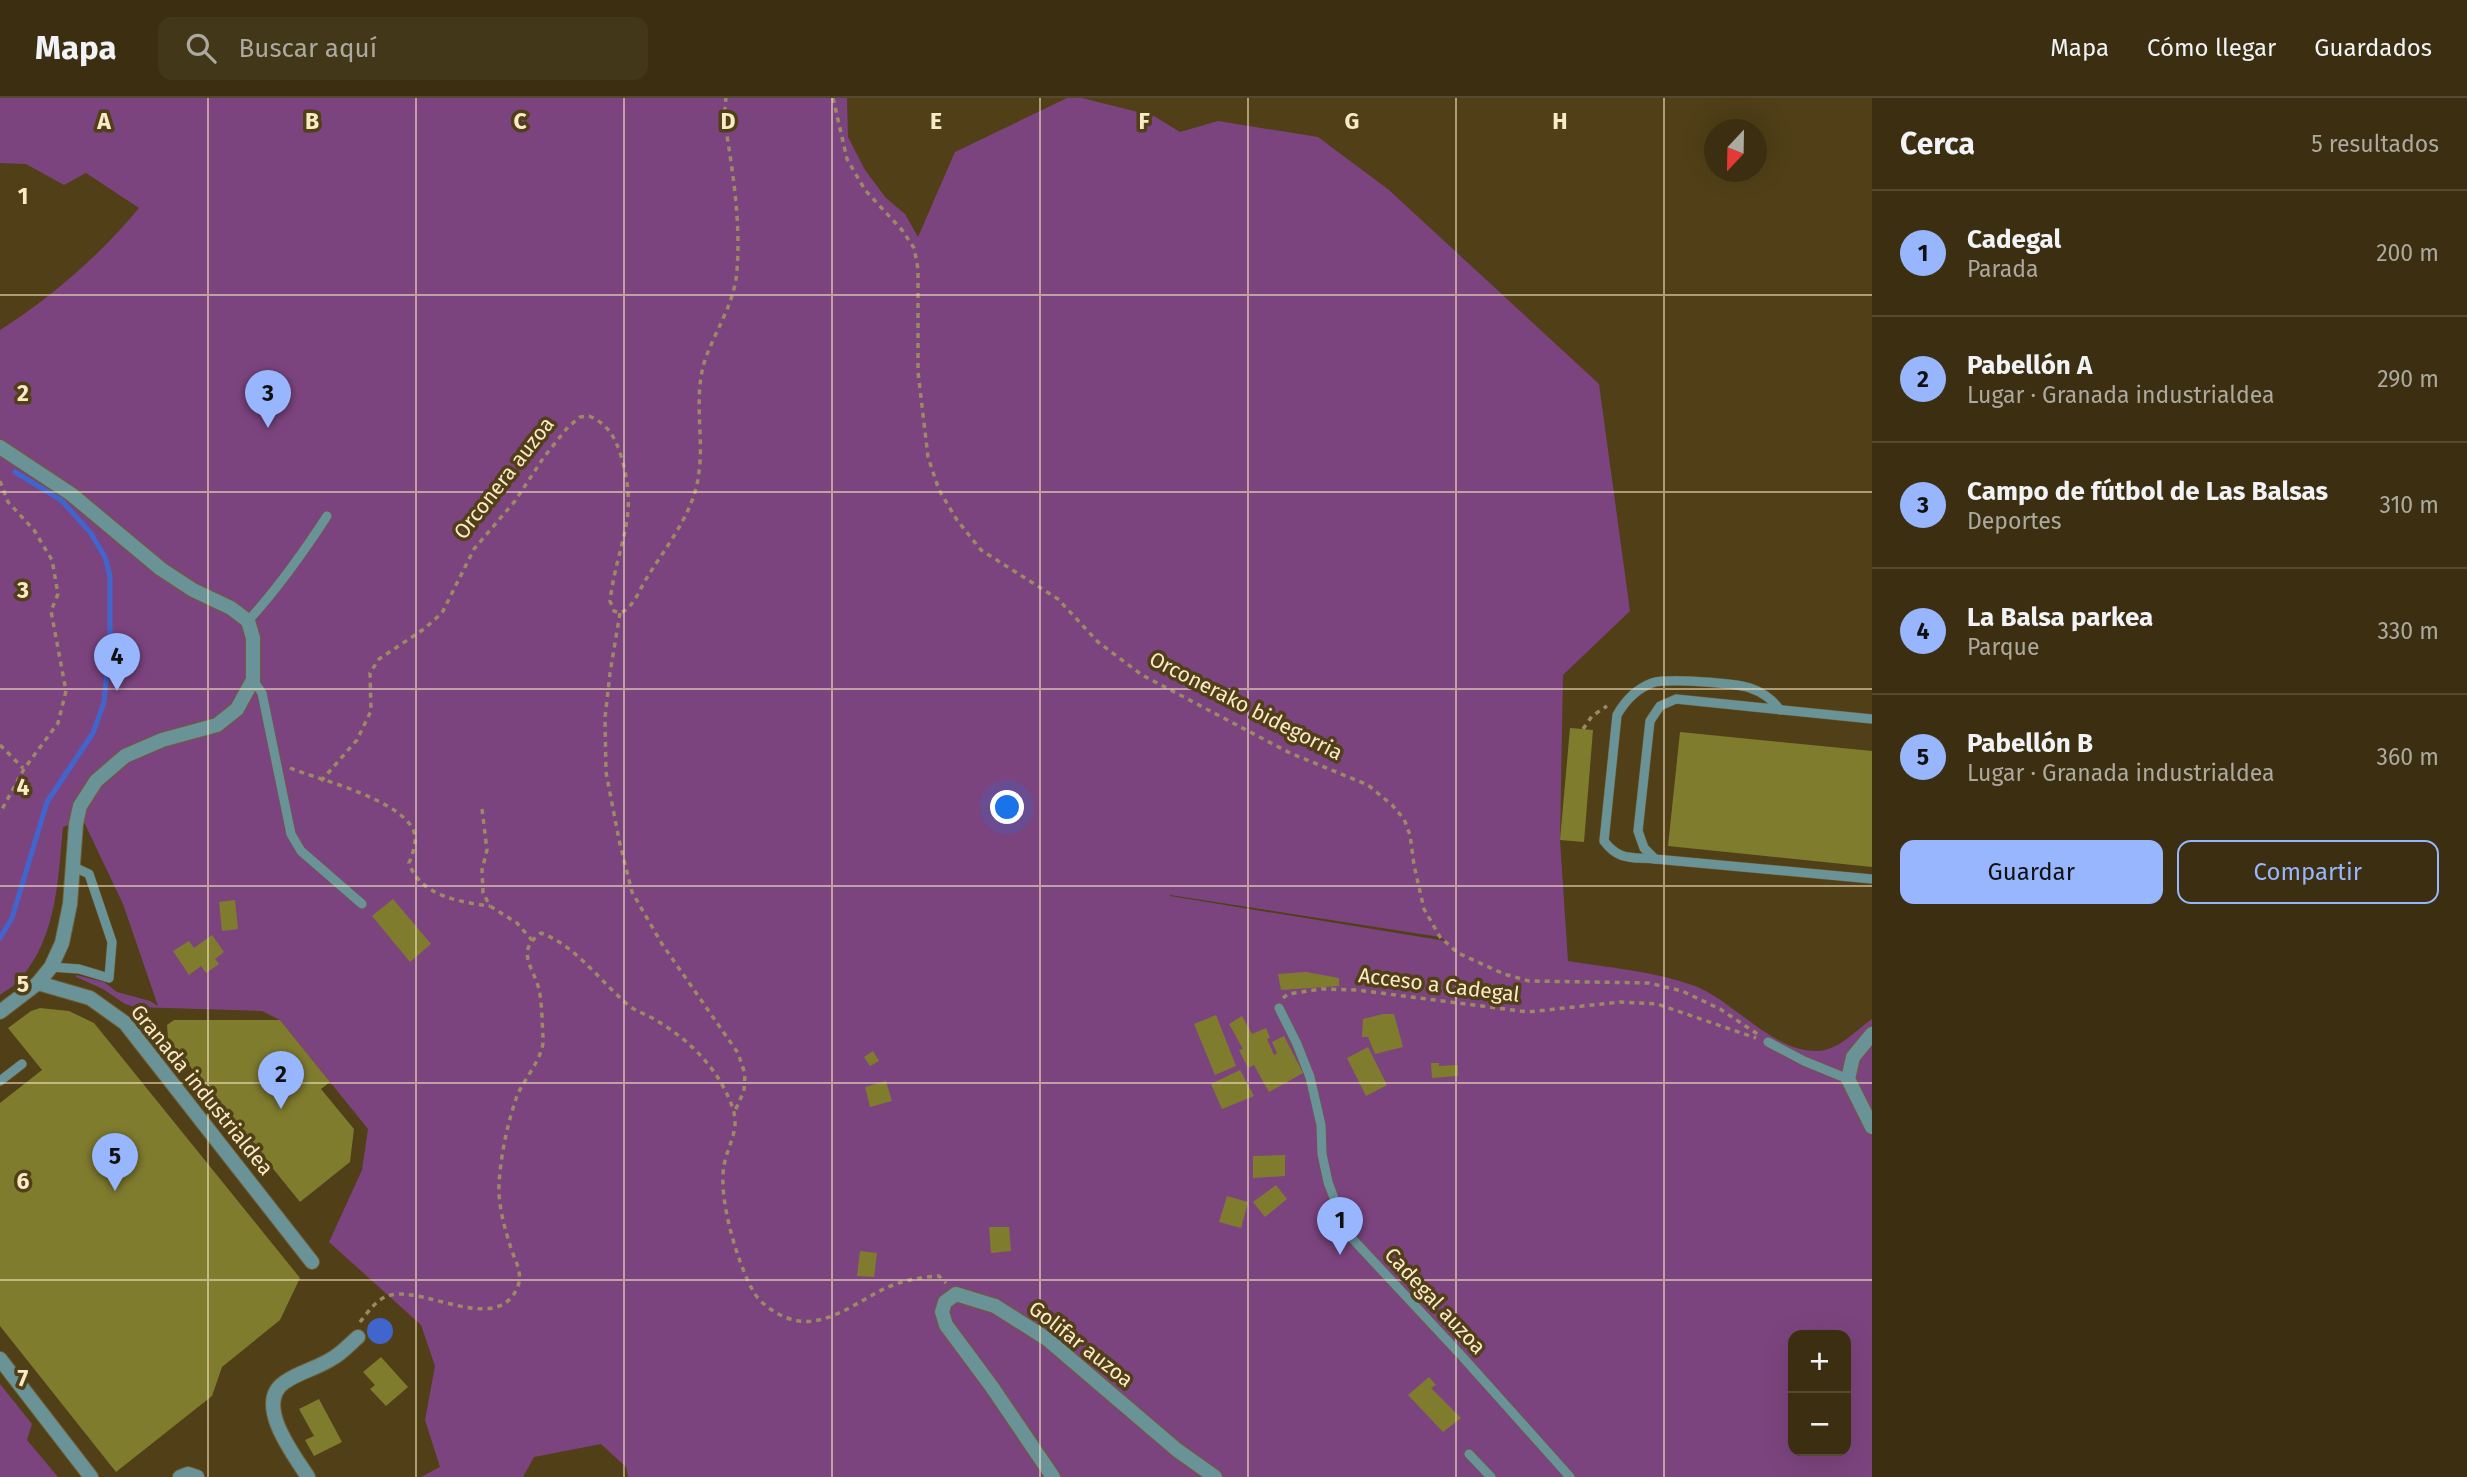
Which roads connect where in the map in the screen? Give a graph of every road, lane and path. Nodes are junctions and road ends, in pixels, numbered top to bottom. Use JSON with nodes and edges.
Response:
{"nodes":[{"id":1,"x":726,"y":98,"type":"edge"},
{"id":2,"x":833,"y":98,"type":"edge"},
{"id":3,"x":0,"y":447,"type":"edge"},
{"id":4,"x":0,"y":481,"type":"edge"},
{"id":5,"x":327,"y":516,"type":"dead end"},
{"id":6,"x":620,"y":613,"type":"junction"},
{"id":7,"x":248,"y":621,"type":"junction"},
{"id":8,"x":253,"y":680,"type":"junction"},
{"id":9,"x":1626,"y":701,"type":"junction"},
{"id":10,"x":1780,"y":710,"type":"junction"},
{"id":11,"x":1872,"y":719,"type":"edge"},
{"id":12,"x":1583,"y":729,"type":"dead end"},
{"id":13,"x":0,"y":745,"type":"edge"},
{"id":14,"x":275,"y":762,"type":"junction"},
{"id":15,"x":24,"y":769,"type":"junction"},
{"id":16,"x":321,"y":780,"type":"junction"},
{"id":17,"x":482,"y":809,"type":"dead end"},
{"id":18,"x":0,"y":813,"type":"edge"},
{"id":19,"x":1655,"y":859,"type":"junction"},
{"id":20,"x":74,"y":867,"type":"junction"},
{"id":21,"x":1872,"y":879,"type":"edge"},
{"id":22,"x":362,"y":904,"type":"dead end"},
{"id":23,"x":490,"y":906,"type":"junction"},
{"id":24,"x":532,"y":940,"type":"junction"},
{"id":25,"x":51,"y":967,"type":"junction"},
{"id":26,"x":38,"y":983,"type":"junction"},
{"id":27,"x":1279,"y":1009,"type":"joint"},
{"id":28,"x":0,"y":1012,"type":"edge"},
{"id":29,"x":1872,"y":1034,"type":"edge"},
{"id":30,"x":1768,"y":1042,"type":"junction"},
{"id":31,"x":22,"y":1064,"type":"dead end"},
{"id":32,"x":1849,"y":1079,"type":"junction"},
{"id":33,"x":0,"y":1081,"type":"edge"},
{"id":34,"x":734,"y":1113,"type":"junction"},
{"id":35,"x":1872,"y":1127,"type":"edge"},
{"id":36,"x":312,"y":1262,"type":"dead end"},
{"id":37,"x":956,"y":1294,"type":"junction"},
{"id":38,"x":358,"y":1338,"type":"joint"},
{"id":39,"x":0,"y":1359,"type":"edge"},
{"id":40,"x":1469,"y":1454,"type":"dead end"},
{"id":41,"x":92,"y":1477,"type":"edge"},
{"id":42,"x":180,"y":1477,"type":"edge"},
{"id":43,"x":197,"y":1477,"type":"edge"},
{"id":44,"x":307,"y":1477,"type":"edge"},
{"id":45,"x":1053,"y":1477,"type":"edge"},
{"id":46,"x":1215,"y":1477,"type":"edge"},
{"id":47,"x":1491,"y":1477,"type":"edge"},
{"id":48,"x":1570,"y":1477,"type":"edge"}],
"edges":[{"from":1,"to":6,"type":"path"},
{"from":2,"to":30,"type":"path","name":"Orconerako bidegorria"},
{"from":3,"to":7,"type":"street"},
{"from":4,"to":15,"type":"path"},
{"from":5,"to":7,"type":"lane"},
{"from":6,"to":16,"type":"path","name":"Orconera auzoa"},
{"from":6,"to":34,"type":"path"},
{"from":7,"to":8,"type":"street"},
{"from":8,"to":14,"type":"lane"},
{"from":8,"to":20,"type":"street"},
{"from":9,"to":10,"type":"lane"},
{"from":9,"to":12,"type":"path"},
{"from":9,"to":19,"type":"lane"},
{"from":10,"to":11,"type":"lane"},
{"from":10,"to":19,"type":"lane"},
{"from":13,"to":15,"type":"path"},
{"from":14,"to":16,"type":"path"},
{"from":14,"to":22,"type":"lane"},
{"from":15,"to":18,"type":"path"},
{"from":16,"to":23,"type":"path"},
{"from":17,"to":23,"type":"path"},
{"from":19,"to":21,"type":"lane"},
{"from":20,"to":25,"type":"street"},
{"from":20,"to":25,"type":"lane"},
{"from":23,"to":24,"type":"path"},
{"from":24,"to":34,"type":"path"},
{"from":24,"to":38,"type":"path"},
{"from":25,"to":26,"type":"street"},
{"from":26,"to":28,"type":"street"},
{"from":26,"to":36,"type":"street","name":"Granada industrialdea"},
{"from":27,"to":30,"type":"path","name":"Acceso a Cadegal"},
{"from":27,"to":48,"type":"lane","name":"Cadegal auzoa"},
{"from":29,"to":32,"type":"street"},
{"from":30,"to":32,"type":"lane"},
{"from":31,"to":33,"type":"lane"},
{"from":32,"to":35,"type":"street"},
{"from":34,"to":37,"type":"path"},
{"from":37,"to":45,"type":"street"},
{"from":37,"to":46,"type":"street","name":"Golifar auzoa"},
{"from":38,"to":44,"type":"street"},
{"from":39,"to":41,"type":"street"},
{"from":40,"to":47,"type":"lane"},
{"from":42,"to":43,"type":"street"}]}
